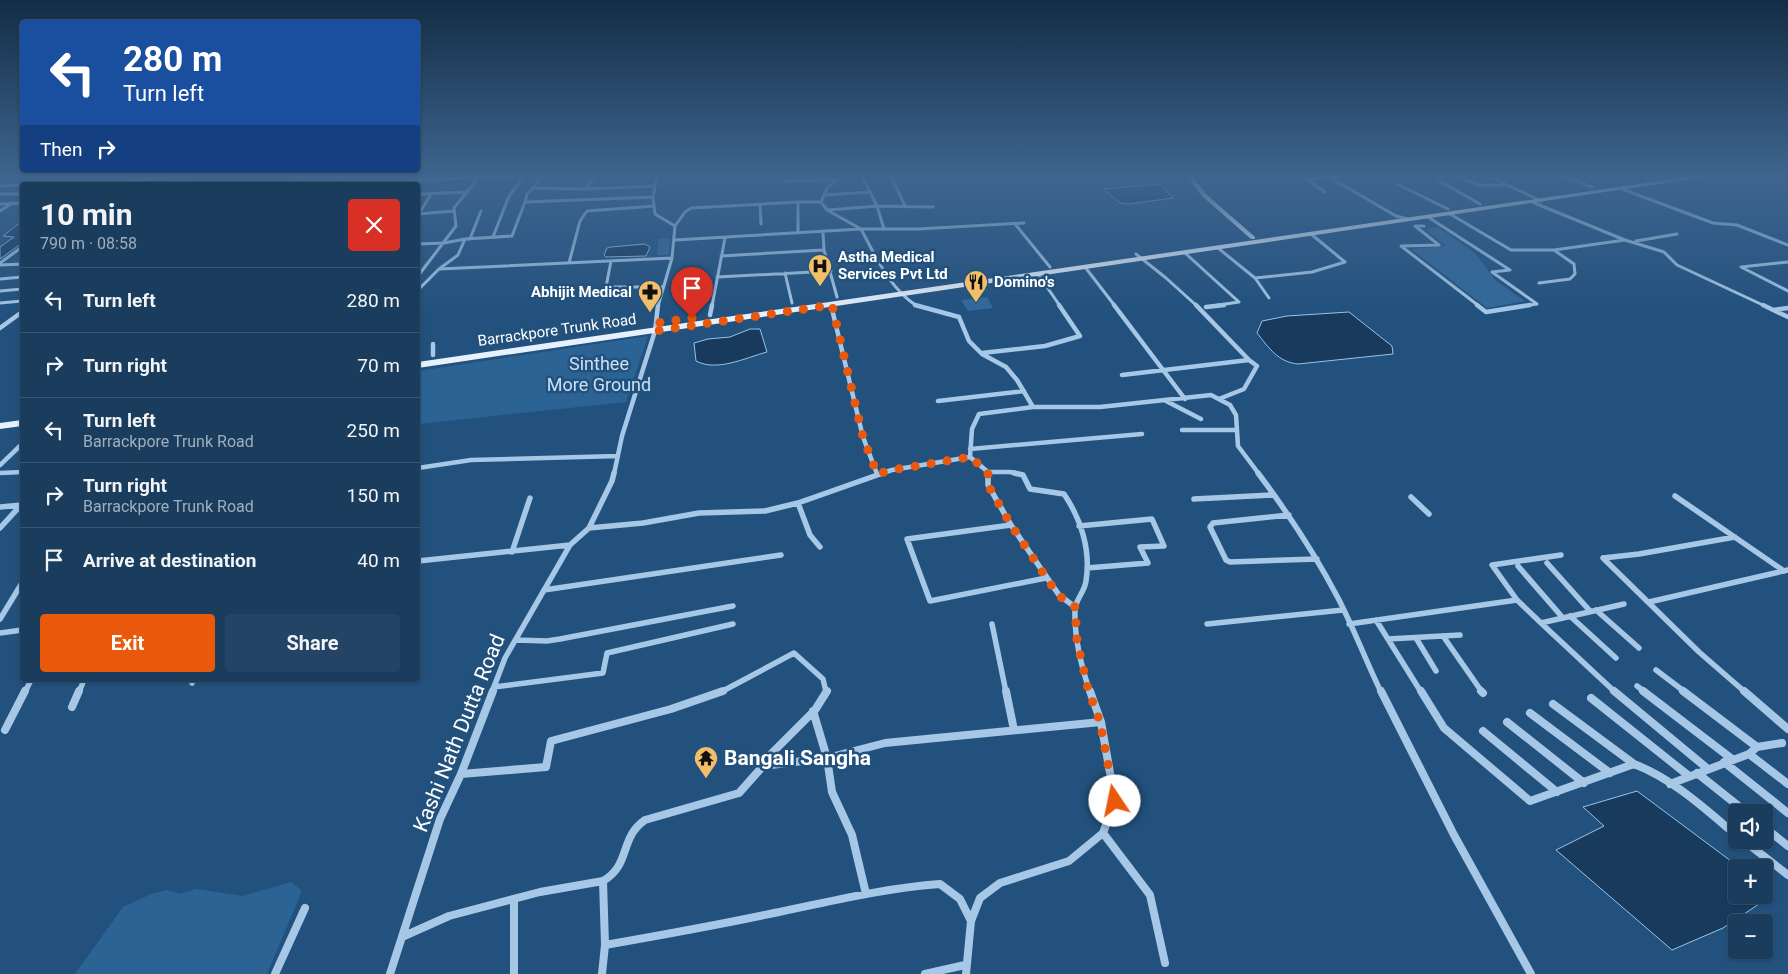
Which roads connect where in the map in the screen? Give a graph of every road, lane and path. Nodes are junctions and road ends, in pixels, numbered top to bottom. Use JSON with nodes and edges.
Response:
{"nodes":[{"id":1,"x":456,"y":221,"type":"edge"},
{"id":2,"x":477,"y":221,"type":"edge"},
{"id":3,"x":499,"y":221,"type":"edge"},
{"id":4,"x":518,"y":221,"type":"edge"},
{"id":5,"x":580,"y":221,"type":"edge"},
{"id":6,"x":667,"y":221,"type":"edge"},
{"id":7,"x":678,"y":221,"type":"edge"},
{"id":8,"x":798,"y":221,"type":"edge"},
{"id":9,"x":847,"y":221,"type":"edge"},
{"id":10,"x":882,"y":221,"type":"edge"},
{"id":11,"x":1234,"y":221,"type":"edge"},
{"id":12,"x":1361,"y":221,"type":"edge"},
{"id":13,"x":1395,"y":221,"type":"edge"},
{"id":14,"x":1416,"y":221,"type":"edge"},
{"id":15,"x":1435,"y":221,"type":"edge"},
{"id":16,"x":1464,"y":221,"type":"edge"},
{"id":17,"x":1583,"y":221,"type":"edge"},
{"id":18,"x":1711,"y":221,"type":"edge"},
{"id":19,"x":1024,"y":223,"type":"dead end"},
{"id":20,"x":1015,"y":224,"type":"junction"},
{"id":21,"x":675,"y":226,"type":"junction"},
{"id":22,"x":861,"y":229,"type":"junction"},
{"id":23,"x":884,"y":229,"type":"junction"},
{"id":24,"x":823,"y":232,"type":"junction"},
{"id":25,"x":798,"y":233,"type":"junction"},
{"id":26,"x":1311,"y":234,"type":"junction"},
{"id":27,"x":1677,"y":234,"type":"dead end"},
{"id":28,"x":493,"y":237,"type":"junction"},
{"id":29,"x":725,"y":238,"type":"junction"},
{"id":30,"x":1253,"y":238,"type":"junction"},
{"id":31,"x":465,"y":239,"type":"junction"},
{"id":32,"x":470,"y":239,"type":"junction"},
{"id":33,"x":675,"y":240,"type":"junction"},
{"id":34,"x":1625,"y":240,"type":"junction"},
{"id":35,"x":1633,"y":242,"type":"junction"},
{"id":36,"x":444,"y":243,"type":"junction"},
{"id":37,"x":420,"y":244,"type":"edge"},
{"id":38,"x":1788,"y":245,"type":"edge"},
{"id":39,"x":1218,"y":248,"type":"junction"},
{"id":40,"x":20,"y":249,"type":"edge"},
{"id":41,"x":824,"y":250,"type":"junction"},
{"id":42,"x":1554,"y":250,"type":"junction"},
{"id":43,"x":16,"y":252,"type":"junction"},
{"id":44,"x":20,"y":252,"type":"edge"},
{"id":45,"x":1185,"y":253,"type":"junction"},
{"id":46,"x":721,"y":256,"type":"junction"},
{"id":47,"x":1139,"y":257,"type":"junction"},
{"id":48,"x":672,"y":258,"type":"junction"},
{"id":49,"x":611,"y":261,"type":"junction"},
{"id":50,"x":1788,"y":262,"type":"edge"},
{"id":51,"x":0,"y":264,"type":"edge"},
{"id":52,"x":20,"y":264,"type":"edge"},
{"id":53,"x":569,"y":264,"type":"junction"},
{"id":54,"x":1050,"y":267,"type":"junction"},
{"id":55,"x":1085,"y":267,"type":"junction"},
{"id":56,"x":439,"y":269,"type":"junction"},
{"id":57,"x":831,"y":271,"type":"junction"},
{"id":58,"x":420,"y":273,"type":"edge"},
{"id":59,"x":785,"y":273,"type":"junction"},
{"id":60,"x":1038,"y":274,"type":"junction"},
{"id":61,"x":20,"y":277,"type":"edge"},
{"id":62,"x":717,"y":277,"type":"junction"},
{"id":63,"x":1255,"y":278,"type":"junction"},
{"id":64,"x":0,"y":279,"type":"edge"},
{"id":65,"x":1539,"y":283,"type":"dead end"},
{"id":66,"x":663,"y":287,"type":"junction"},
{"id":67,"x":20,"y":289,"type":"edge"},
{"id":68,"x":420,"y":289,"type":"edge"},
{"id":69,"x":0,"y":291,"type":"edge"},
{"id":70,"x":899,"y":291,"type":"junction"},
{"id":71,"x":1788,"y":291,"type":"edge"},
{"id":72,"x":1269,"y":298,"type":"dead end"},
{"id":73,"x":20,"y":301,"type":"edge"},
{"id":74,"x":834,"y":301,"type":"junction"},
{"id":75,"x":792,"y":303,"type":"junction"},
{"id":76,"x":0,"y":304,"type":"edge"},
{"id":77,"x":1206,"y":307,"type":"dead end"},
{"id":78,"x":1788,"y":308,"type":"edge"},
{"id":79,"x":1772,"y":310,"type":"junction"},
{"id":80,"x":20,"y":313,"type":"edge"},
{"id":81,"x":710,"y":315,"type":"junction"},
{"id":82,"x":1788,"y":317,"type":"edge"},
{"id":83,"x":656,"y":327,"type":"junction"},
{"id":84,"x":0,"y":328,"type":"edge"},
{"id":85,"x":433,"y":344,"type":"dead end"},
{"id":86,"x":982,"y":353,"type":"junction"},
{"id":87,"x":433,"y":355,"type":"junction"},
{"id":88,"x":420,"y":357,"type":"edge"},
{"id":89,"x":1249,"y":360,"type":"junction"},
{"id":90,"x":420,"y":365,"type":"edge"},
{"id":91,"x":1162,"y":370,"type":"junction"},
{"id":92,"x":1122,"y":375,"type":"dead end"},
{"id":93,"x":1024,"y":391,"type":"junction"},
{"id":94,"x":1185,"y":398,"type":"junction"},
{"id":95,"x":1219,"y":399,"type":"junction"},
{"id":96,"x":1165,"y":400,"type":"junction"},
{"id":97,"x":938,"y":401,"type":"dead end"},
{"id":98,"x":1033,"y":407,"type":"junction"},
{"id":99,"x":20,"y":414,"type":"edge"},
{"id":100,"x":0,"y":418,"type":"edge"},
{"id":101,"x":1201,"y":419,"type":"dead end"},
{"id":102,"x":20,"y":423,"type":"edge"},
{"id":103,"x":0,"y":426,"type":"edge"},
{"id":104,"x":1182,"y":430,"type":"dead end"},
{"id":105,"x":1237,"y":430,"type":"junction"},
{"id":106,"x":1142,"y":434,"type":"dead end"},
{"id":107,"x":20,"y":446,"type":"edge"},
{"id":108,"x":970,"y":449,"type":"junction"},
{"id":109,"x":618,"y":456,"type":"junction"},
{"id":110,"x":970,"y":457,"type":"junction"},
{"id":111,"x":0,"y":465,"type":"edge"},
{"id":112,"x":420,"y":468,"type":"edge"},
{"id":113,"x":20,"y":472,"type":"edge"},
{"id":114,"x":988,"y":472,"type":"junction"},
{"id":115,"x":0,"y":473,"type":"edge"},
{"id":116,"x":877,"y":474,"type":"junction"},
{"id":117,"x":1274,"y":495,"type":"junction"},
{"id":118,"x":1675,"y":496,"type":"dead end"},
{"id":119,"x":1411,"y":497,"type":"dead end"},
{"id":120,"x":530,"y":498,"type":"dead end"},
{"id":121,"x":1194,"y":499,"type":"dead end"},
{"id":122,"x":798,"y":503,"type":"junction"},
{"id":123,"x":20,"y":505,"type":"edge"},
{"id":124,"x":0,"y":507,"type":"edge"},
{"id":125,"x":20,"y":507,"type":"edge"},
{"id":126,"x":1429,"y":514,"type":"dead end"},
{"id":127,"x":1289,"y":515,"type":"junction"},
{"id":128,"x":1011,"y":525,"type":"junction"},
{"id":129,"x":1079,"y":526,"type":"junction"},
{"id":130,"x":0,"y":528,"type":"edge"},
{"id":131,"x":589,"y":528,"type":"junction"},
{"id":132,"x":1735,"y":537,"type":"junction"},
{"id":133,"x":570,"y":545,"type":"junction"},
{"id":134,"x":820,"y":547,"type":"dead end"},
{"id":135,"x":512,"y":552,"type":"junction"},
{"id":136,"x":781,"y":555,"type":"dead end"},
{"id":137,"x":1561,"y":555,"type":"dead end"},
{"id":138,"x":1317,"y":559,"type":"junction"},
{"id":139,"x":420,"y":562,"type":"edge"},
{"id":140,"x":1547,"y":563,"type":"dead end"},
{"id":141,"x":1518,"y":566,"type":"dead end"},
{"id":142,"x":1087,"y":568,"type":"junction"},
{"id":143,"x":1786,"y":570,"type":"edge"},
{"id":144,"x":1046,"y":578,"type":"junction"},
{"id":145,"x":20,"y":586,"type":"edge"},
{"id":146,"x":544,"y":590,"type":"junction"},
{"id":147,"x":1516,"y":600,"type":"junction"},
{"id":148,"x":1649,"y":602,"type":"junction"},
{"id":149,"x":1624,"y":604,"type":"dead end"},
{"id":150,"x":733,"y":606,"type":"dead end"},
{"id":151,"x":1075,"y":607,"type":"junction"},
{"id":152,"x":1343,"y":610,"type":"junction"},
{"id":153,"x":1593,"y":610,"type":"junction"},
{"id":154,"x":1567,"y":617,"type":"junction"},
{"id":155,"x":0,"y":619,"type":"edge"},
{"id":156,"x":1376,"y":620,"type":"junction"},
{"id":157,"x":1541,"y":623,"type":"junction"},
{"id":158,"x":732,"y":624,"type":"dead end"},
{"id":159,"x":992,"y":624,"type":"dead end"},
{"id":160,"x":1208,"y":624,"type":"dead end"},
{"id":161,"x":1349,"y":624,"type":"junction"},
{"id":162,"x":20,"y":630,"type":"edge"},
{"id":163,"x":0,"y":633,"type":"edge"},
{"id":164,"x":1460,"y":635,"type":"dead end"},
{"id":165,"x":1443,"y":636,"type":"junction"},
{"id":166,"x":1416,"y":638,"type":"junction"},
{"id":167,"x":1388,"y":639,"type":"junction"},
{"id":168,"x":516,"y":640,"type":"junction"},
{"id":169,"x":1639,"y":648,"type":"dead end"},
{"id":170,"x":1616,"y":658,"type":"dead end"},
{"id":171,"x":1656,"y":670,"type":"dead end"},
{"id":172,"x":1436,"y":671,"type":"dead end"},
{"id":173,"x":30,"y":682,"type":"edge"},
{"id":174,"x":83,"y":682,"type":"edge"},
{"id":175,"x":1637,"y":686,"type":"dead end"},
{"id":176,"x":494,"y":687,"type":"junction"},
{"id":177,"x":1483,"y":693,"type":"dead end"},
{"id":178,"x":1591,"y":698,"type":"dead end"},
{"id":179,"x":1553,"y":704,"type":"dead end"},
{"id":180,"x":72,"y":707,"type":"dead end"},
{"id":181,"x":813,"y":711,"type":"junction"},
{"id":182,"x":1530,"y":713,"type":"dead end"},
{"id":183,"x":1100,"y":722,"type":"junction"},
{"id":184,"x":1507,"y":722,"type":"dead end"},
{"id":185,"x":1788,"y":729,"type":"edge"},
{"id":186,"x":5,"y":730,"type":"dead end"},
{"id":187,"x":1014,"y":730,"type":"junction"},
{"id":188,"x":1483,"y":731,"type":"dead end"},
{"id":189,"x":1782,"y":743,"type":"dead end"},
{"id":190,"x":1757,"y":747,"type":"junction"},
{"id":191,"x":1749,"y":754,"type":"junction"},
{"id":192,"x":828,"y":758,"type":"junction"},
{"id":193,"x":1732,"y":759,"type":"junction"},
{"id":194,"x":1724,"y":762,"type":"junction"},
{"id":195,"x":1634,"y":764,"type":"junction"},
{"id":196,"x":763,"y":766,"type":"junction"},
{"id":197,"x":1708,"y":769,"type":"junction"},
{"id":198,"x":1697,"y":773,"type":"junction"},
{"id":199,"x":461,"y":774,"type":"junction"},
{"id":200,"x":1610,"y":774,"type":"junction"},
{"id":201,"x":1689,"y":776,"type":"junction"},
{"id":202,"x":1584,"y":783,"type":"junction"},
{"id":203,"x":1670,"y":784,"type":"junction"},
{"id":204,"x":1788,"y":784,"type":"edge"},
{"id":205,"x":1557,"y":792,"type":"junction"},
{"id":206,"x":1736,"y":804,"type":"edge"},
{"id":207,"x":1788,"y":813,"type":"edge"},
{"id":208,"x":1728,"y":829,"type":"edge"},
{"id":209,"x":1103,"y":833,"type":"junction"},
{"id":210,"x":1773,"y":834,"type":"edge"},
{"id":211,"x":1788,"y":846,"type":"edge"},
{"id":212,"x":1755,"y":849,"type":"edge"},
{"id":213,"x":1788,"y":875,"type":"edge"},
{"id":214,"x":603,"y":881,"type":"junction"},
{"id":215,"x":866,"y":894,"type":"junction"},
{"id":216,"x":514,"y":899,"type":"junction"},
{"id":217,"x":305,"y":908,"type":"dead end"},
{"id":218,"x":971,"y":921,"type":"junction"},
{"id":219,"x":402,"y":938,"type":"junction"},
{"id":220,"x":605,"y":945,"type":"junction"},
{"id":221,"x":1165,"y":963,"type":"dead end"},
{"id":222,"x":966,"y":970,"type":"edge"},
{"id":223,"x":275,"y":974,"type":"edge"},
{"id":224,"x":390,"y":974,"type":"edge"},
{"id":225,"x":514,"y":974,"type":"edge"},
{"id":226,"x":602,"y":974,"type":"edge"},
{"id":227,"x":925,"y":974,"type":"edge"},
{"id":228,"x":1531,"y":974,"type":"edge"}],
"edges":[{"from":1,"to":36,"type":"street"},
{"from":2,"to":32,"type":"street"},
{"from":3,"to":28,"type":"street"},
{"from":4,"to":28,"type":"street"},
{"from":5,"to":53,"type":"street"},
{"from":6,"to":21,"type":"street"},
{"from":7,"to":21,"type":"street"},
{"from":8,"to":25,"type":"street"},
{"from":9,"to":22,"type":"street"},
{"from":10,"to":23,"type":"street"},
{"from":11,"to":30,"type":"street"},
{"from":12,"to":30,"type":"main road","name":"Barrackpore Trunk Road"},
{"from":13,"to":26,"type":"main road","name":"Barrackpore Trunk Road"},
{"from":14,"to":15,"type":"street"},
{"from":16,"to":42,"type":"street"},
{"from":17,"to":34,"type":"street"},
{"from":18,"to":38,"type":"street"},
{"from":19,"to":20,"type":"street"},
{"from":20,"to":23,"type":"street"},
{"from":20,"to":54,"type":"street"},
{"from":21,"to":33,"type":"street","name":"Kashi Nath Dutta Road"},
{"from":22,"to":23,"type":"street"},
{"from":22,"to":24,"type":"street"},
{"from":22,"to":70,"type":"street"},
{"from":24,"to":25,"type":"street"},
{"from":24,"to":41,"type":"street"},
{"from":25,"to":29,"type":"street"},
{"from":26,"to":39,"type":"main road","name":"Barrackpore Trunk Road"},
{"from":26,"to":63,"type":"street"},
{"from":27,"to":35,"type":"street"},
{"from":28,"to":32,"type":"street"},
{"from":29,"to":33,"type":"street"},
{"from":29,"to":46,"type":"street"},
{"from":30,"to":47,"type":"main road","name":"Barrackpore Trunk Road"},
{"from":31,"to":32,"type":"street"},
{"from":31,"to":36,"type":"street"},
{"from":31,"to":56,"type":"street"},
{"from":33,"to":48,"type":"street","name":"Kashi Nath Dutta Road"},
{"from":34,"to":35,"type":"street"},
{"from":34,"to":42,"type":"street"},
{"from":35,"to":79,"type":"street"},
{"from":36,"to":37,"type":"street"},
{"from":36,"to":58,"type":"street"},
{"from":39,"to":45,"type":"main road","name":"Barrackpore Trunk Road"},
{"from":39,"to":63,"type":"street"},
{"from":40,"to":43,"type":"street"},
{"from":41,"to":46,"type":"street"},
{"from":41,"to":57,"type":"street"},
{"from":42,"to":65,"type":"street"},
{"from":43,"to":44,"type":"street"},
{"from":43,"to":51,"type":"street"},
{"from":45,"to":47,"type":"main road","name":"Barrackpore Trunk Road"},
{"from":45,"to":77,"type":"street"},
{"from":46,"to":62,"type":"street"},
{"from":47,"to":54,"type":"main road","name":"Barrackpore Trunk Road"},
{"from":47,"to":55,"type":"main road","name":"Barrackpore Trunk Road"},
{"from":47,"to":89,"type":"street"},
{"from":48,"to":49,"type":"street"},
{"from":48,"to":66,"type":"street","name":"Kashi Nath Dutta Road"},
{"from":49,"to":53,"type":"street"},
{"from":49,"to":66,"type":"street"},
{"from":50,"to":71,"type":"street"},
{"from":51,"to":52,"type":"street"},
{"from":53,"to":56,"type":"street"},
{"from":54,"to":70,"type":"main road","name":"Barrackpore Trunk Road"},
{"from":55,"to":60,"type":"main road","name":"Barrackpore Trunk Road"},
{"from":55,"to":91,"type":"street"},
{"from":56,"to":68,"type":"street"},
{"from":57,"to":59,"type":"street"},
{"from":57,"to":74,"type":"street"},
{"from":59,"to":62,"type":"street"},
{"from":59,"to":75,"type":"street"},
{"from":60,"to":70,"type":"main road","name":"Barrackpore Trunk Road"},
{"from":60,"to":86,"type":"street"},
{"from":61,"to":64,"type":"street"},
{"from":62,"to":81,"type":"street"},
{"from":63,"to":72,"type":"street"},
{"from":66,"to":83,"type":"street","name":"Kashi Nath Dutta Road"},
{"from":67,"to":69,"type":"street"},
{"from":70,"to":74,"type":"main road","name":"Barrackpore Trunk Road"},
{"from":70,"to":86,"type":"street"},
{"from":73,"to":76,"type":"street"},
{"from":74,"to":75,"type":"main road","name":"Barrackpore Trunk Road"},
{"from":74,"to":83,"type":"main road","name":"Barrackpore Trunk Road"},
{"from":74,"to":116,"type":"street"},
{"from":75,"to":81,"type":"main road","name":"Barrackpore Trunk Road"},
{"from":78,"to":79,"type":"street"},
{"from":79,"to":82,"type":"street"},
{"from":80,"to":84,"type":"street"},
{"from":81,"to":83,"type":"main road","name":"Barrackpore Trunk Road"},
{"from":83,"to":87,"type":"main road","name":"Barrackpore Trunk Road"},
{"from":83,"to":90,"type":"main road","name":"Barrackpore Trunk Road"},
{"from":83,"to":109,"type":"street","name":"Kashi Nath Dutta Road"},
{"from":85,"to":87,"type":"street"},
{"from":86,"to":93,"type":"street"},
{"from":87,"to":88,"type":"main road","name":"Barrackpore Trunk Road"},
{"from":89,"to":91,"type":"street"},
{"from":89,"to":95,"type":"street"},
{"from":91,"to":92,"type":"street"},
{"from":91,"to":94,"type":"street"},
{"from":93,"to":97,"type":"street"},
{"from":93,"to":98,"type":"street"},
{"from":94,"to":95,"type":"street"},
{"from":94,"to":96,"type":"street"},
{"from":95,"to":105,"type":"street"},
{"from":96,"to":98,"type":"street"},
{"from":96,"to":101,"type":"street"},
{"from":98,"to":108,"type":"street"},
{"from":99,"to":100,"type":"main road"},
{"from":102,"to":103,"type":"main road"},
{"from":104,"to":105,"type":"street"},
{"from":105,"to":117,"type":"street"},
{"from":106,"to":108,"type":"street"},
{"from":107,"to":111,"type":"street"},
{"from":108,"to":110,"type":"street"},
{"from":109,"to":112,"type":"street"},
{"from":109,"to":131,"type":"street","name":"Kashi Nath Dutta Road"},
{"from":110,"to":114,"type":"street"},
{"from":110,"to":116,"type":"street"},
{"from":113,"to":115,"type":"street"},
{"from":114,"to":128,"type":"street"},
{"from":114,"to":129,"type":"street"},
{"from":116,"to":122,"type":"street"},
{"from":117,"to":121,"type":"street"},
{"from":117,"to":127,"type":"street"},
{"from":118,"to":132,"type":"street"},
{"from":119,"to":126,"type":"street"},
{"from":120,"to":135,"type":"street"},
{"from":122,"to":131,"type":"street"},
{"from":122,"to":134,"type":"street"},
{"from":123,"to":124,"type":"street"},
{"from":125,"to":130,"type":"street"},
{"from":127,"to":138,"type":"street"},
{"from":127,"to":138,"type":"street"},
{"from":128,"to":144,"type":"street"},
{"from":128,"to":144,"type":"street"},
{"from":129,"to":142,"type":"street"},
{"from":129,"to":142,"type":"street"},
{"from":131,"to":133,"type":"street","name":"Kashi Nath Dutta Road"},
{"from":132,"to":143,"type":"street"},
{"from":132,"to":148,"type":"street"},
{"from":133,"to":135,"type":"street"},
{"from":133,"to":146,"type":"street","name":"Kashi Nath Dutta Road"},
{"from":135,"to":139,"type":"street"},
{"from":136,"to":146,"type":"street"},
{"from":137,"to":147,"type":"street"},
{"from":138,"to":152,"type":"street"},
{"from":140,"to":153,"type":"street"},
{"from":141,"to":154,"type":"street"},
{"from":142,"to":151,"type":"street"},
{"from":143,"to":148,"type":"street"},
{"from":144,"to":151,"type":"street"},
{"from":145,"to":155,"type":"street"},
{"from":146,"to":168,"type":"street","name":"Kashi Nath Dutta Road"},
{"from":147,"to":156,"type":"street"},
{"from":147,"to":157,"type":"street"},
{"from":148,"to":185,"type":"street"},
{"from":149,"to":153,"type":"street"},
{"from":150,"to":168,"type":"street"},
{"from":151,"to":183,"type":"street"},
{"from":152,"to":160,"type":"street"},
{"from":152,"to":161,"type":"street"},
{"from":153,"to":154,"type":"street"},
{"from":153,"to":169,"type":"street"},
{"from":154,"to":157,"type":"street"},
{"from":154,"to":170,"type":"street"},
{"from":156,"to":161,"type":"street"},
{"from":156,"to":167,"type":"street"},
{"from":157,"to":197,"type":"street"},
{"from":158,"to":176,"type":"street"},
{"from":159,"to":187,"type":"street"},
{"from":161,"to":228,"type":"street"},
{"from":162,"to":163,"type":"street"},
{"from":164,"to":165,"type":"street"},
{"from":165,"to":166,"type":"street"},
{"from":165,"to":177,"type":"street"},
{"from":166,"to":167,"type":"street"},
{"from":166,"to":172,"type":"street"},
{"from":167,"to":205,"type":"street"},
{"from":168,"to":176,"type":"street","name":"Kashi Nath Dutta Road"},
{"from":171,"to":190,"type":"street"},
{"from":173,"to":186,"type":"street"},
{"from":174,"to":180,"type":"street"},
{"from":175,"to":193,"type":"street"},
{"from":176,"to":199,"type":"street","name":"Kashi Nath Dutta Road"},
{"from":178,"to":201,"type":"street"},
{"from":179,"to":195,"type":"street"},
{"from":181,"to":192,"type":"street"},
{"from":181,"to":196,"type":"street"},
{"from":181,"to":199,"type":"street"},
{"from":182,"to":200,"type":"street"},
{"from":183,"to":187,"type":"street"},
{"from":183,"to":209,"type":"street"},
{"from":184,"to":202,"type":"street"},
{"from":187,"to":192,"type":"street"},
{"from":188,"to":205,"type":"street"},
{"from":189,"to":190,"type":"street"},
{"from":190,"to":191,"type":"street"},
{"from":191,"to":193,"type":"street"},
{"from":191,"to":204,"type":"street"},
{"from":192,"to":196,"type":"street"},
{"from":192,"to":215,"type":"street"},
{"from":193,"to":194,"type":"street"},
{"from":194,"to":197,"type":"street"},
{"from":194,"to":207,"type":"street"},
{"from":195,"to":200,"type":"street"},
{"from":195,"to":203,"type":"street"},
{"from":196,"to":214,"type":"street"},
{"from":197,"to":198,"type":"street"},
{"from":198,"to":201,"type":"street"},
{"from":198,"to":206,"type":"street"},
{"from":199,"to":219,"type":"street","name":"Kashi Nath Dutta Road"},
{"from":200,"to":202,"type":"street"},
{"from":201,"to":203,"type":"street"},
{"from":202,"to":205,"type":"street"},
{"from":203,"to":208,"type":"street"},
{"from":209,"to":218,"type":"street"},
{"from":209,"to":221,"type":"street"},
{"from":210,"to":211,"type":"street"},
{"from":212,"to":213,"type":"street"},
{"from":214,"to":216,"type":"street"},
{"from":214,"to":220,"type":"street"},
{"from":215,"to":218,"type":"street"},
{"from":215,"to":220,"type":"street"},
{"from":216,"to":219,"type":"street"},
{"from":216,"to":225,"type":"street"},
{"from":217,"to":223,"type":"street"},
{"from":218,"to":222,"type":"street"},
{"from":219,"to":224,"type":"street","name":"Kashi Nath Dutta Road"},
{"from":220,"to":226,"type":"street"},
{"from":222,"to":227,"type":"street"}]}
